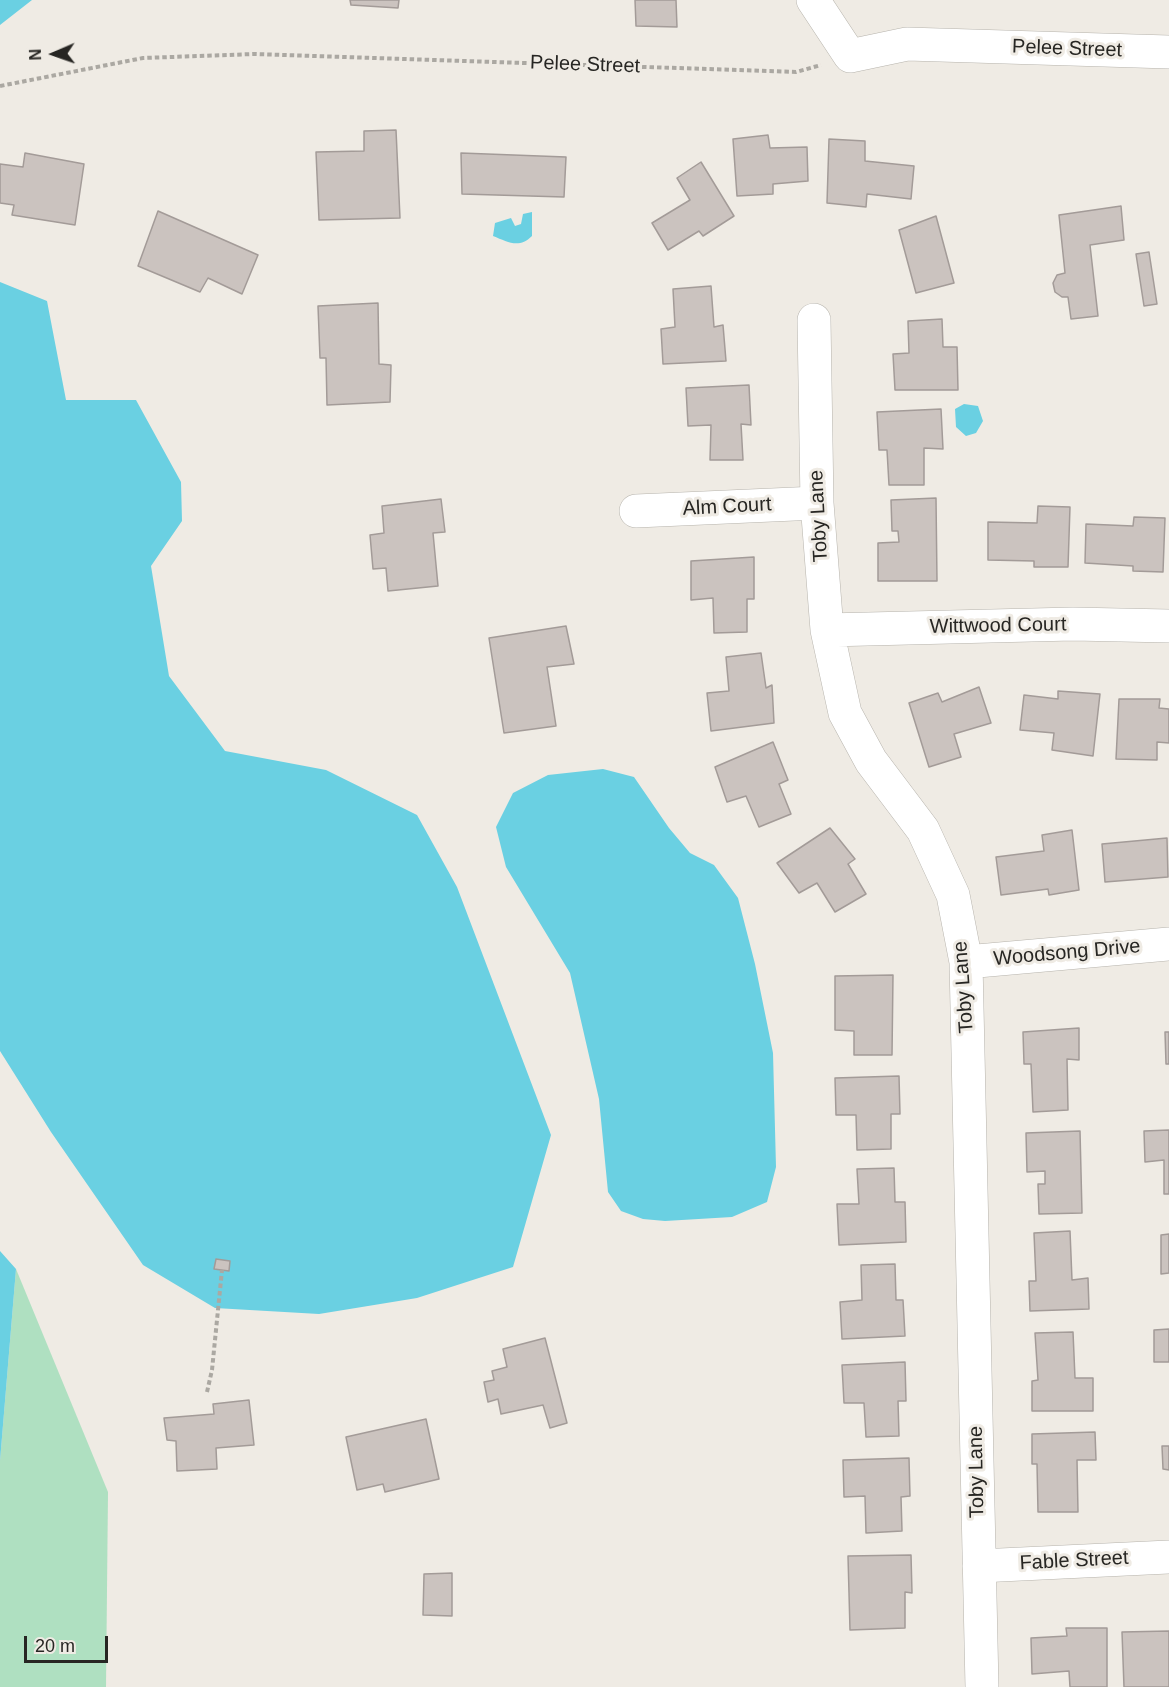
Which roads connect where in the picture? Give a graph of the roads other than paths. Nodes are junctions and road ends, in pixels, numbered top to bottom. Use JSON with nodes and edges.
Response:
{"nodes":[{"id":1,"x":813,"y":0,"type":"edge"},
{"id":2,"x":1169,"y":52,"type":"edge"},
{"id":3,"x":814,"y":320,"type":"dead end"},
{"id":4,"x":817,"y":503,"type":"junction"},
{"id":5,"x":636,"y":511,"type":"dead end"},
{"id":6,"x":1169,"y":626,"type":"edge"},
{"id":7,"x":826,"y":630,"type":"junction"},
{"id":8,"x":1169,"y":944,"type":"edge"},
{"id":9,"x":966,"y":962,"type":"junction"},
{"id":10,"x":1169,"y":1557,"type":"edge"},
{"id":11,"x":979,"y":1566,"type":"junction"},
{"id":12,"x":982,"y":1687,"type":"edge"}],
"edges":[{"from":1,"to":2,"type":"street","name":"Pelee Street"},
{"from":3,"to":4,"type":"street","name":"Toby Lane"},
{"from":4,"to":5,"type":"street","name":"Alm Court"},
{"from":4,"to":7,"type":"street","name":"Toby Lane"},
{"from":6,"to":7,"type":"street","name":"Wittwood Court"},
{"from":7,"to":9,"type":"street","name":"Toby Lane"},
{"from":8,"to":9,"type":"street","name":"Woodsong Drive"},
{"from":9,"to":11,"type":"street","name":"Toby Lane"},
{"from":10,"to":11,"type":"street","name":"Fable Street"},
{"from":11,"to":12,"type":"street","name":"Toby Lane"}]}
